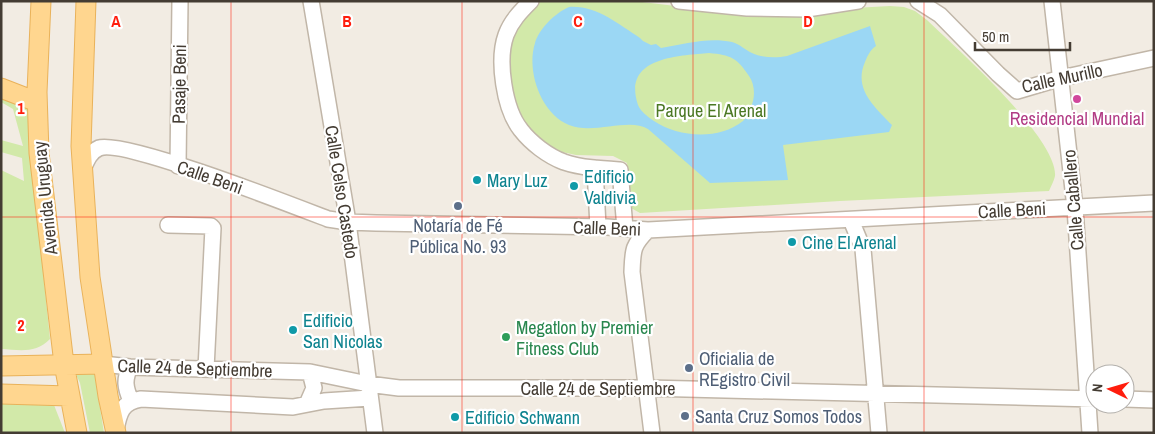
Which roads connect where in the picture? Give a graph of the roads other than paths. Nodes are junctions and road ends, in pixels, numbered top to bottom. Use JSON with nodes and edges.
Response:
{"nodes":[{"id":1,"x":42,"y":1,"type":"edge"},
{"id":2,"x":86,"y":1,"type":"edge"},
{"id":3,"x":180,"y":1,"type":"edge"},
{"id":4,"x":311,"y":1,"type":"edge"},
{"id":5,"x":531,"y":1,"type":"edge"},
{"id":6,"x":679,"y":1,"type":"edge"},
{"id":7,"x":858,"y":1,"type":"edge"},
{"id":8,"x":918,"y":1,"type":"edge"},
{"id":9,"x":1052,"y":1,"type":"edge"},
{"id":10,"x":806,"y":5,"type":"edge"},
{"id":11,"x":937,"y":8,"type":"edge"},
{"id":12,"x":1154,"y":58,"type":"edge"},
{"id":13,"x":1061,"y":78,"type":"junction"},
{"id":14,"x":1,"y":88,"type":"edge"},
{"id":15,"x":37,"y":102,"type":"junction"},
{"id":16,"x":178,"y":166,"type":"junction"},
{"id":17,"x":595,"y":168,"type":"junction"},
{"id":18,"x":83,"y":169,"type":"junction"},
{"id":19,"x":1154,"y":203,"type":"edge"},
{"id":20,"x":1075,"y":208,"type":"junction"},
{"id":21,"x":851,"y":220,"type":"junction"},
{"id":22,"x":348,"y":222,"type":"junction"},
{"id":23,"x":168,"y":224,"type":"dead end"},
{"id":24,"x":598,"y":227,"type":"junction"},
{"id":25,"x":625,"y":228,"type":"junction"},
{"id":26,"x":648,"y":230,"type":"junction"},
{"id":27,"x":64,"y":364,"type":"junction"},
{"id":28,"x":103,"y":364,"type":"junction"},
{"id":29,"x":1088,"y":364,"type":"edge"},
{"id":30,"x":1,"y":366,"type":"edge"},
{"id":31,"x":130,"y":367,"type":"junction"},
{"id":32,"x":206,"y":369,"type":"junction"},
{"id":33,"x":310,"y":372,"type":"junction"},
{"id":34,"x":647,"y":388,"type":"junction"},
{"id":35,"x":369,"y":391,"type":"junction"},
{"id":36,"x":875,"y":393,"type":"junction"},
{"id":37,"x":1,"y":394,"type":"edge"},
{"id":38,"x":70,"y":396,"type":"junction"},
{"id":39,"x":1085,"y":399,"type":"edge"},
{"id":40,"x":1135,"y":399,"type":"edge"},
{"id":41,"x":1154,"y":400,"type":"edge"},
{"id":42,"x":131,"y":401,"type":"junction"},
{"id":43,"x":307,"y":404,"type":"junction"},
{"id":44,"x":1091,"y":414,"type":"edge"},
{"id":45,"x":116,"y":432,"type":"edge"},
{"id":46,"x":77,"y":433,"type":"edge"},
{"id":47,"x":375,"y":433,"type":"edge"},
{"id":48,"x":652,"y":433,"type":"edge"},
{"id":49,"x":879,"y":433,"type":"edge"},
{"id":50,"x":1090,"y":433,"type":"edge"}],
"edges":[{"from":1,"to":15,"type":"main road","name":"Avenida Uruguay"},
{"from":2,"to":18,"type":"main road"},
{"from":3,"to":16,"type":"street","name":"Pasaje Beni"},
{"from":4,"to":22,"type":"street","name":"Calle Celso Castedo"},
{"from":5,"to":17,"type":"street"},
{"from":6,"to":10,"type":"street"},
{"from":7,"to":10,"type":"street"},
{"from":8,"to":11,"type":"street","name":"Calle Murillo"},
{"from":9,"to":13,"type":"street","name":"Calle Caballero"},
{"from":11,"to":13,"type":"street","name":"Calle Murillo"},
{"from":12,"to":13,"type":"street","name":"Calle Murillo"},
{"from":13,"to":20,"type":"street","name":"Calle Caballero"},
{"from":14,"to":15,"type":"main road"},
{"from":15,"to":27,"type":"main road","name":"Avenida Uruguay"},
{"from":16,"to":18,"type":"street","name":"Calle Beni"},
{"from":16,"to":22,"type":"street","name":"Calle Beni"},
{"from":17,"to":24,"type":"street"},
{"from":17,"to":25,"type":"street"},
{"from":18,"to":28,"type":"main road"},
{"from":19,"to":20,"type":"street","name":"Calle Beni"},
{"from":20,"to":21,"type":"street","name":"Calle Beni"},
{"from":20,"to":29,"type":"street","name":"Calle Caballero"},
{"from":21,"to":26,"type":"street","name":"Calle Beni"},
{"from":21,"to":36,"type":"street"},
{"from":22,"to":24,"type":"street","name":"Calle Beni"},
{"from":22,"to":35,"type":"street","name":"Calle Celso Castedo"},
{"from":23,"to":32,"type":"street"},
{"from":24,"to":25,"type":"street","name":"Calle Beni"},
{"from":25,"to":26,"type":"street","name":"Calle Beni"},
{"from":26,"to":34,"type":"street"},
{"from":27,"to":28,"type":"main road"},
{"from":27,"to":30,"type":"main road"},
{"from":27,"to":38,"type":"main road","name":"Avenida Uruguay"},
{"from":28,"to":31,"type":"street","name":"Calle 24 de Septiembre"},
{"from":28,"to":45,"type":"main road"},
{"from":31,"to":32,"type":"street","name":"Calle 24 de Septiembre"},
{"from":31,"to":42,"type":"street"},
{"from":32,"to":33,"type":"street","name":"Calle 24 de Septiembre"},
{"from":33,"to":35,"type":"street","name":"Calle 24 de Septiembre"},
{"from":33,"to":43,"type":"street"},
{"from":34,"to":35,"type":"street","name":"Calle 24 de Septiembre"},
{"from":34,"to":36,"type":"street","name":"Calle 24 de Septiembre"},
{"from":34,"to":48,"type":"street"},
{"from":35,"to":43,"type":"street","name":"Calle 24 de Septiembre"},
{"from":35,"to":47,"type":"street","name":"Calle Celso Castedo"},
{"from":36,"to":39,"type":"street","name":"Calle 24 de Septiembre"},
{"from":36,"to":49,"type":"street"},
{"from":37,"to":38,"type":"main road"},
{"from":38,"to":46,"type":"main road","name":"Avenida Uruguay"},
{"from":40,"to":41,"type":"street"},
{"from":42,"to":43,"type":"street","name":"Calle 24 de Septiembre"},
{"from":42,"to":45,"type":"street","name":"Calle 24 de Septiembre"},
{"from":44,"to":50,"type":"street","name":"Calle Caballero"}]}
